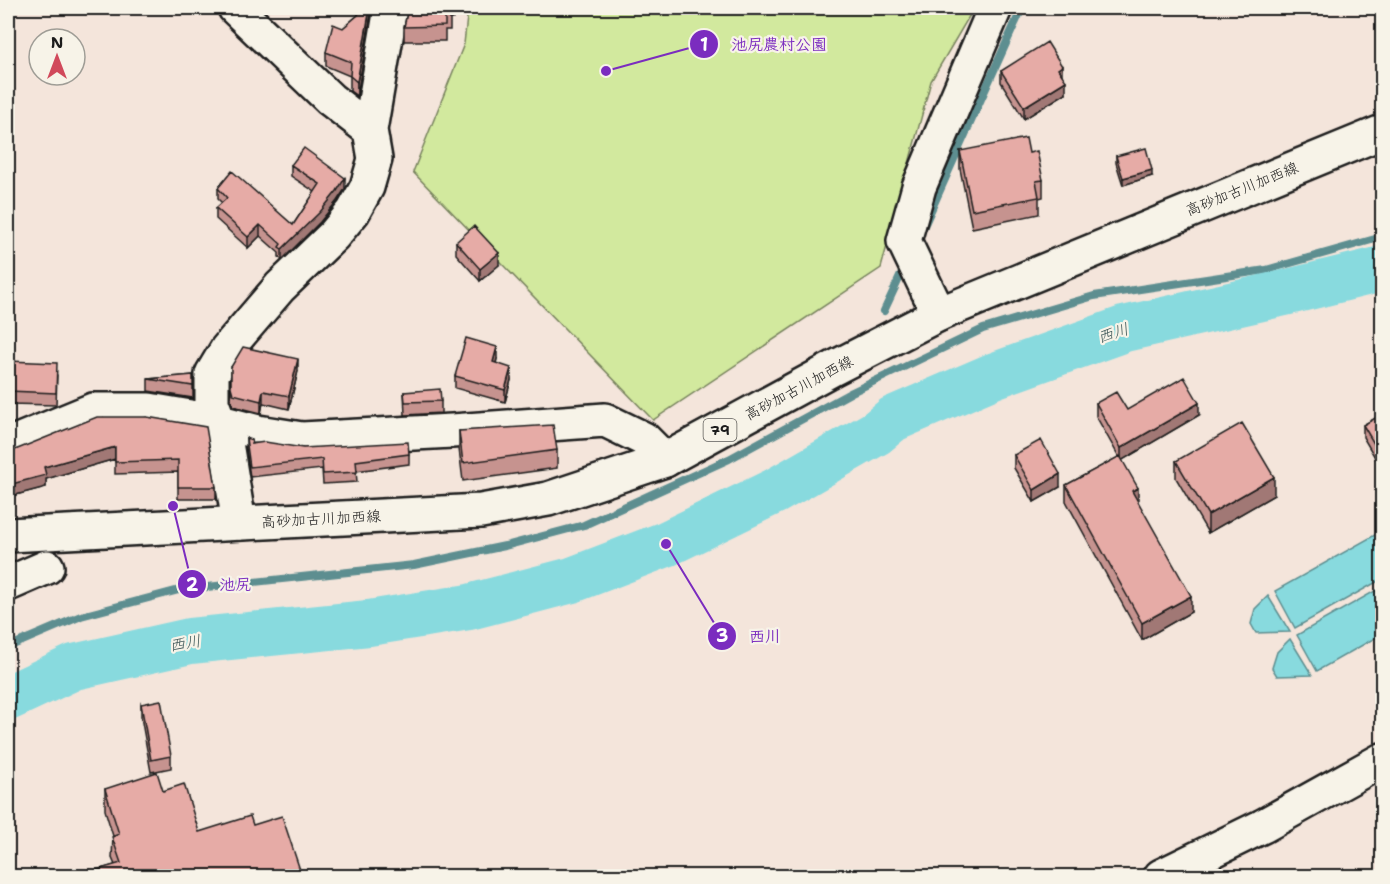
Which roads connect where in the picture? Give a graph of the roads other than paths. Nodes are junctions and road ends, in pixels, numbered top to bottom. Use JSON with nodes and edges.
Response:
{"nodes":[{"id":1,"x":235,"y":8,"type":"edge"},
{"id":2,"x":391,"y":8,"type":"edge"},
{"id":3,"x":995,"y":8,"type":"edge"},
{"id":4,"x":370,"y":130,"type":"junction"},
{"id":5,"x":1383,"y":132,"type":"edge"},
{"id":6,"x":939,"y":314,"type":"junction"},
{"id":7,"x":220,"y":422,"type":"junction"},
{"id":8,"x":8,"y":444,"type":"edge"},
{"id":9,"x":665,"y":460,"type":"junction"},
{"id":10,"x":239,"y":523,"type":"junction"},
{"id":11,"x":8,"y":535,"type":"edge"},
{"id":12,"x":47,"y":567,"type":"dead end"},
{"id":13,"x":8,"y":584,"type":"edge"},
{"id":14,"x":1383,"y":760,"type":"edge"},
{"id":15,"x":1161,"y":876,"type":"edge"}],
"edges":[{"from":1,"to":4,"type":"street"},
{"from":2,"to":4,"type":"street"},
{"from":3,"to":6,"type":"street"},
{"from":4,"to":7,"type":"street"},
{"from":5,"to":6,"type":"street","name":"高砂加古川加西線","number":"79"},
{"from":6,"to":9,"type":"street","name":"高砂加古川加西線","number":"79"},
{"from":7,"to":8,"type":"street"},
{"from":7,"to":9,"type":"street"},
{"from":7,"to":10,"type":"street"},
{"from":9,"to":10,"type":"street","name":"高砂加古川加西線","number":"79"},
{"from":10,"to":11,"type":"street","name":"高砂加古川加西線","number":"79"},
{"from":12,"to":13,"type":"street"},
{"from":14,"to":15,"type":"street"}]}
